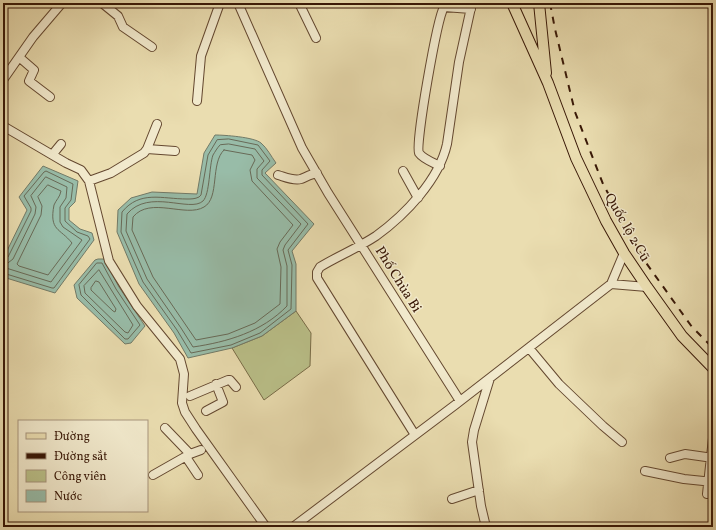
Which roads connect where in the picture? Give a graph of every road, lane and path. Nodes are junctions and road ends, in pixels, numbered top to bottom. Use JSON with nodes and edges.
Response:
{"nodes":[{"id":1,"x":62,"y":3,"type":"edge"},
{"id":2,"x":102,"y":3,"type":"edge"},
{"id":3,"x":220,"y":3,"type":"edge"},
{"id":4,"x":238,"y":3,"type":"edge"},
{"id":5,"x":300,"y":3,"type":"edge"},
{"id":6,"x":512,"y":3,"type":"edge"},
{"id":7,"x":539,"y":3,"type":"edge"},
{"id":8,"x":472,"y":6,"type":"edge"},
{"id":9,"x":316,"y":38,"type":"dead end"},
{"id":10,"x":152,"y":47,"type":"dead end"},
{"id":11,"x":18,"y":57,"type":"junction"},
{"id":12,"x":3,"y":80,"type":"edge"},
{"id":13,"x":548,"y":83,"type":"junction"},
{"id":14,"x":50,"y":97,"type":"dead end"},
{"id":15,"x":198,"y":101,"type":"dead end"},
{"id":16,"x":157,"y":124,"type":"dead end"},
{"id":17,"x":3,"y":126,"type":"edge"},
{"id":18,"x":61,"y":144,"type":"dead end"},
{"id":19,"x":148,"y":149,"type":"junction"},
{"id":20,"x":175,"y":151,"type":"dead end"},
{"id":21,"x":52,"y":155,"type":"junction"},
{"id":22,"x":440,"y":166,"type":"junction"},
{"id":23,"x":403,"y":172,"type":"dead end"},
{"id":24,"x":316,"y":173,"type":"junction"},
{"id":25,"x":278,"y":175,"type":"dead end"},
{"id":26,"x":89,"y":181,"type":"junction"},
{"id":27,"x":418,"y":198,"type":"junction"},
{"id":28,"x":362,"y":244,"type":"junction"},
{"id":29,"x":624,"y":253,"type":"junction"},
{"id":30,"x":612,"y":284,"type":"junction"},
{"id":31,"x":647,"y":287,"type":"junction"},
{"id":32,"x":529,"y":348,"type":"junction"},
{"id":33,"x":713,"y":368,"type":"edge"},
{"id":34,"x":490,"y":377,"type":"junction"},
{"id":35,"x":216,"y":384,"type":"junction"},
{"id":36,"x":236,"y":387,"type":"dead end"},
{"id":37,"x":186,"y":397,"type":"junction"},
{"id":38,"x":460,"y":401,"type":"junction"},
{"id":39,"x":206,"y":411,"type":"dead end"},
{"id":40,"x":165,"y":428,"type":"dead end"},
{"id":41,"x":415,"y":435,"type":"junction"},
{"id":42,"x":713,"y":438,"type":"edge"},
{"id":43,"x":622,"y":442,"type":"dead end"},
{"id":44,"x":205,"y":449,"type":"junction"},
{"id":45,"x":188,"y":455,"type":"junction"},
{"id":46,"x":670,"y":458,"type":"dead end"},
{"id":47,"x":712,"y":458,"type":"edge"},
{"id":48,"x":645,"y":471,"type":"dead end"},
{"id":49,"x":153,"y":475,"type":"dead end"},
{"id":50,"x":198,"y":475,"type":"dead end"},
{"id":51,"x":710,"y":482,"type":"edge"},
{"id":52,"x":479,"y":490,"type":"junction"},
{"id":53,"x":706,"y":494,"type":"dead end"},
{"id":54,"x":452,"y":498,"type":"dead end"},
{"id":55,"x":266,"y":527,"type":"edge"},
{"id":56,"x":294,"y":527,"type":"edge"},
{"id":57,"x":486,"y":527,"type":"edge"}],
"edges":[{"from":1,"to":11,"type":"street"},
{"from":2,"to":10,"type":"street"},
{"from":3,"to":15,"type":"street"},
{"from":4,"to":24,"type":"street"},
{"from":5,"to":9,"type":"street"},
{"from":6,"to":13,"type":"main road","name":"Quốc lộ 2 Cũ"},
{"from":7,"to":13,"type":"main road","name":"Quốc lộ 2 Cũ"},
{"from":8,"to":22,"type":"street","name":"Phố Chùa Bi"},
{"from":8,"to":22,"type":"street"},
{"from":11,"to":12,"type":"street"},
{"from":11,"to":14,"type":"street"},
{"from":13,"to":29,"type":"main road","name":"Quốc lộ 2 Cũ"},
{"from":16,"to":19,"type":"street"},
{"from":17,"to":21,"type":"street"},
{"from":18,"to":21,"type":"street"},
{"from":19,"to":20,"type":"street"},
{"from":19,"to":26,"type":"street"},
{"from":21,"to":26,"type":"street"},
{"from":22,"to":27,"type":"street","name":"Phố Chùa Bi"},
{"from":23,"to":27,"type":"street"},
{"from":24,"to":25,"type":"street"},
{"from":24,"to":28,"type":"street"},
{"from":26,"to":37,"type":"street"},
{"from":27,"to":28,"type":"street","name":"Phố Chùa Bi"},
{"from":28,"to":38,"type":"street","name":"Phố Chùa Bi"},
{"from":28,"to":41,"type":"street"},
{"from":29,"to":30,"type":"street"},
{"from":29,"to":31,"type":"main road","name":"Quốc lộ 2 Cũ"},
{"from":30,"to":31,"type":"street"},
{"from":30,"to":32,"type":"street"},
{"from":31,"to":33,"type":"main road","name":"Quốc lộ 2 Cũ"},
{"from":32,"to":34,"type":"street"},
{"from":32,"to":43,"type":"street"},
{"from":34,"to":38,"type":"street"},
{"from":34,"to":52,"type":"street"},
{"from":35,"to":36,"type":"street"},
{"from":35,"to":37,"type":"street"},
{"from":35,"to":39,"type":"street"},
{"from":37,"to":44,"type":"street"},
{"from":38,"to":41,"type":"street"},
{"from":40,"to":45,"type":"street"},
{"from":41,"to":56,"type":"street"},
{"from":42,"to":47,"type":"street"},
{"from":44,"to":45,"type":"street"},
{"from":44,"to":55,"type":"street"},
{"from":45,"to":49,"type":"street"},
{"from":45,"to":50,"type":"street"},
{"from":46,"to":47,"type":"street"},
{"from":47,"to":51,"type":"street"},
{"from":48,"to":51,"type":"street"},
{"from":51,"to":53,"type":"street"},
{"from":52,"to":54,"type":"street"},
{"from":52,"to":57,"type":"street"}]}
